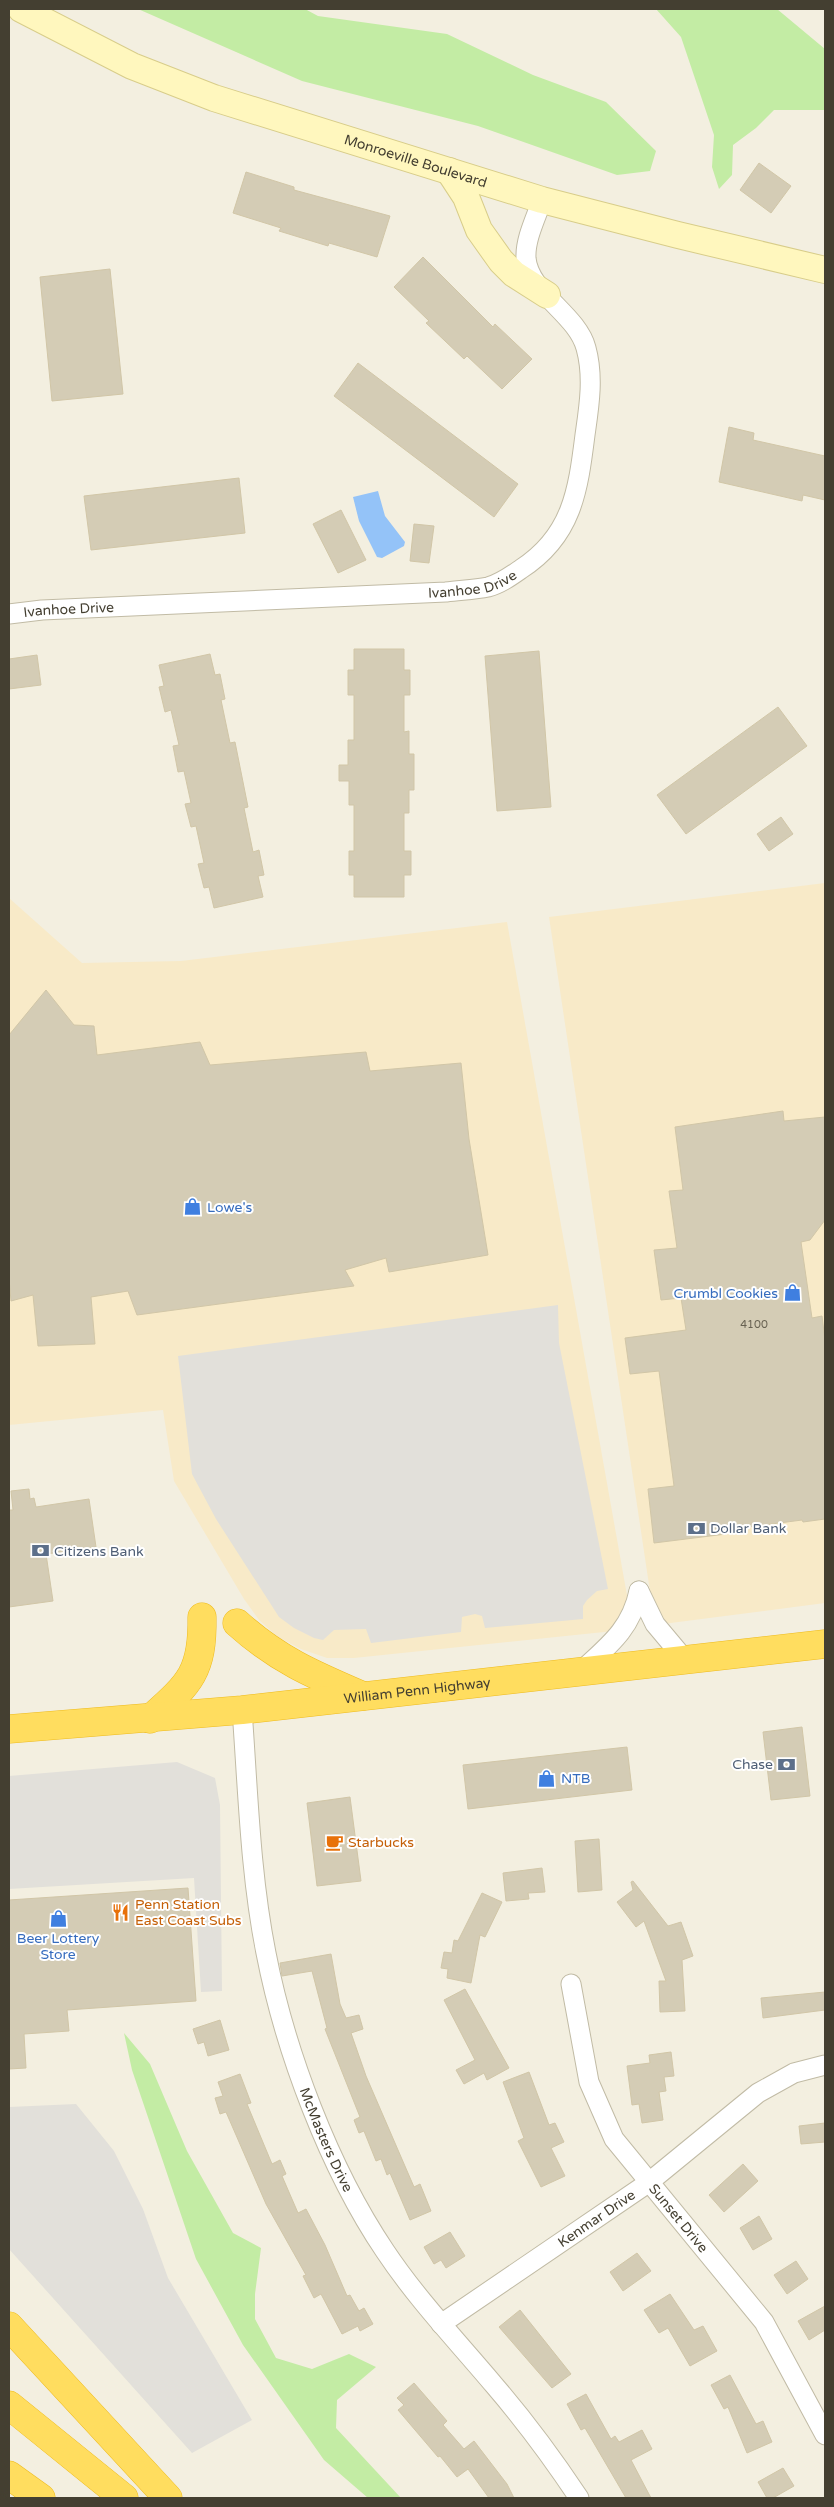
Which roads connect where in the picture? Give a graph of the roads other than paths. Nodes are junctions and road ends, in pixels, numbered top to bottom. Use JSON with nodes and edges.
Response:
{"nodes":[{"id":1,"x":21,"y":9,"type":"edge"},
{"id":2,"x":449,"y":171,"type":"junction"},
{"id":3,"x":542,"y":200,"type":"junction"},
{"id":4,"x":825,"y":270,"type":"edge"},
{"id":5,"x":547,"y":295,"type":"junction"},
{"id":6,"x":9,"y":614,"type":"edge"},
{"id":7,"x":202,"y":1617,"type":"dead end"},
{"id":8,"x":237,"y":1623,"type":"dead end"},
{"id":9,"x":825,"y":1644,"type":"edge"},
{"id":10,"x":686,"y":1661,"type":"junction"},
{"id":11,"x":580,"y":1672,"type":"junction"},
{"id":12,"x":365,"y":1696,"type":"junction"},
{"id":13,"x":242,"y":1710,"type":"junction"},
{"id":14,"x":150,"y":1718,"type":"junction"},
{"id":15,"x":9,"y":1730,"type":"edge"},
{"id":16,"x":570,"y":1984,"type":"dead end"},
{"id":17,"x":825,"y":2064,"type":"edge"},
{"id":18,"x":648,"y":2183,"type":"junction"},
{"id":19,"x":441,"y":2324,"type":"junction"},
{"id":20,"x":9,"y":2326,"type":"edge"},
{"id":21,"x":9,"y":2405,"type":"edge"},
{"id":22,"x":825,"y":2435,"type":"edge"},
{"id":23,"x":9,"y":2475,"type":"edge"},
{"id":24,"x":41,"y":2498,"type":"edge"},
{"id":25,"x":124,"y":2498,"type":"edge"},
{"id":26,"x":168,"y":2498,"type":"edge"},
{"id":27,"x":579,"y":2498,"type":"edge"}],
"edges":[{"from":1,"to":2,"type":"main road","name":"Monroeville Boulevard"},
{"from":2,"to":3,"type":"main road","name":"Monroeville Boulevard"},
{"from":2,"to":5,"type":"main road"},
{"from":3,"to":4,"type":"main road","name":"Monroeville Boulevard"},
{"from":3,"to":5,"type":"street","name":"Ivanhoe Drive"},
{"from":5,"to":6,"type":"street","name":"Ivanhoe Drive"},
{"from":7,"to":14,"type":"highway"},
{"from":8,"to":12,"type":"highway"},
{"from":9,"to":10,"type":"highway","name":"William Penn Highway"},
{"from":10,"to":11,"type":"highway","name":"William Penn Highway"},
{"from":10,"to":11,"type":"street"},
{"from":11,"to":12,"type":"highway","name":"William Penn Highway"},
{"from":12,"to":13,"type":"highway","name":"William Penn Highway"},
{"from":13,"to":14,"type":"highway","name":"William Penn Highway"},
{"from":13,"to":19,"type":"street","name":"McMasters Drive"},
{"from":14,"to":15,"type":"highway","name":"William Penn Highway"},
{"from":16,"to":18,"type":"street","name":"Sunset Drive"},
{"from":17,"to":18,"type":"street","name":"Kenmar Drive"},
{"from":18,"to":19,"type":"street","name":"Kenmar Drive"},
{"from":18,"to":22,"type":"street","name":"Sunset Drive"},
{"from":19,"to":27,"type":"street","name":"McMasters Drive"},
{"from":20,"to":26,"type":"highway"},
{"from":21,"to":25,"type":"highway"},
{"from":23,"to":24,"type":"highway"}]}
